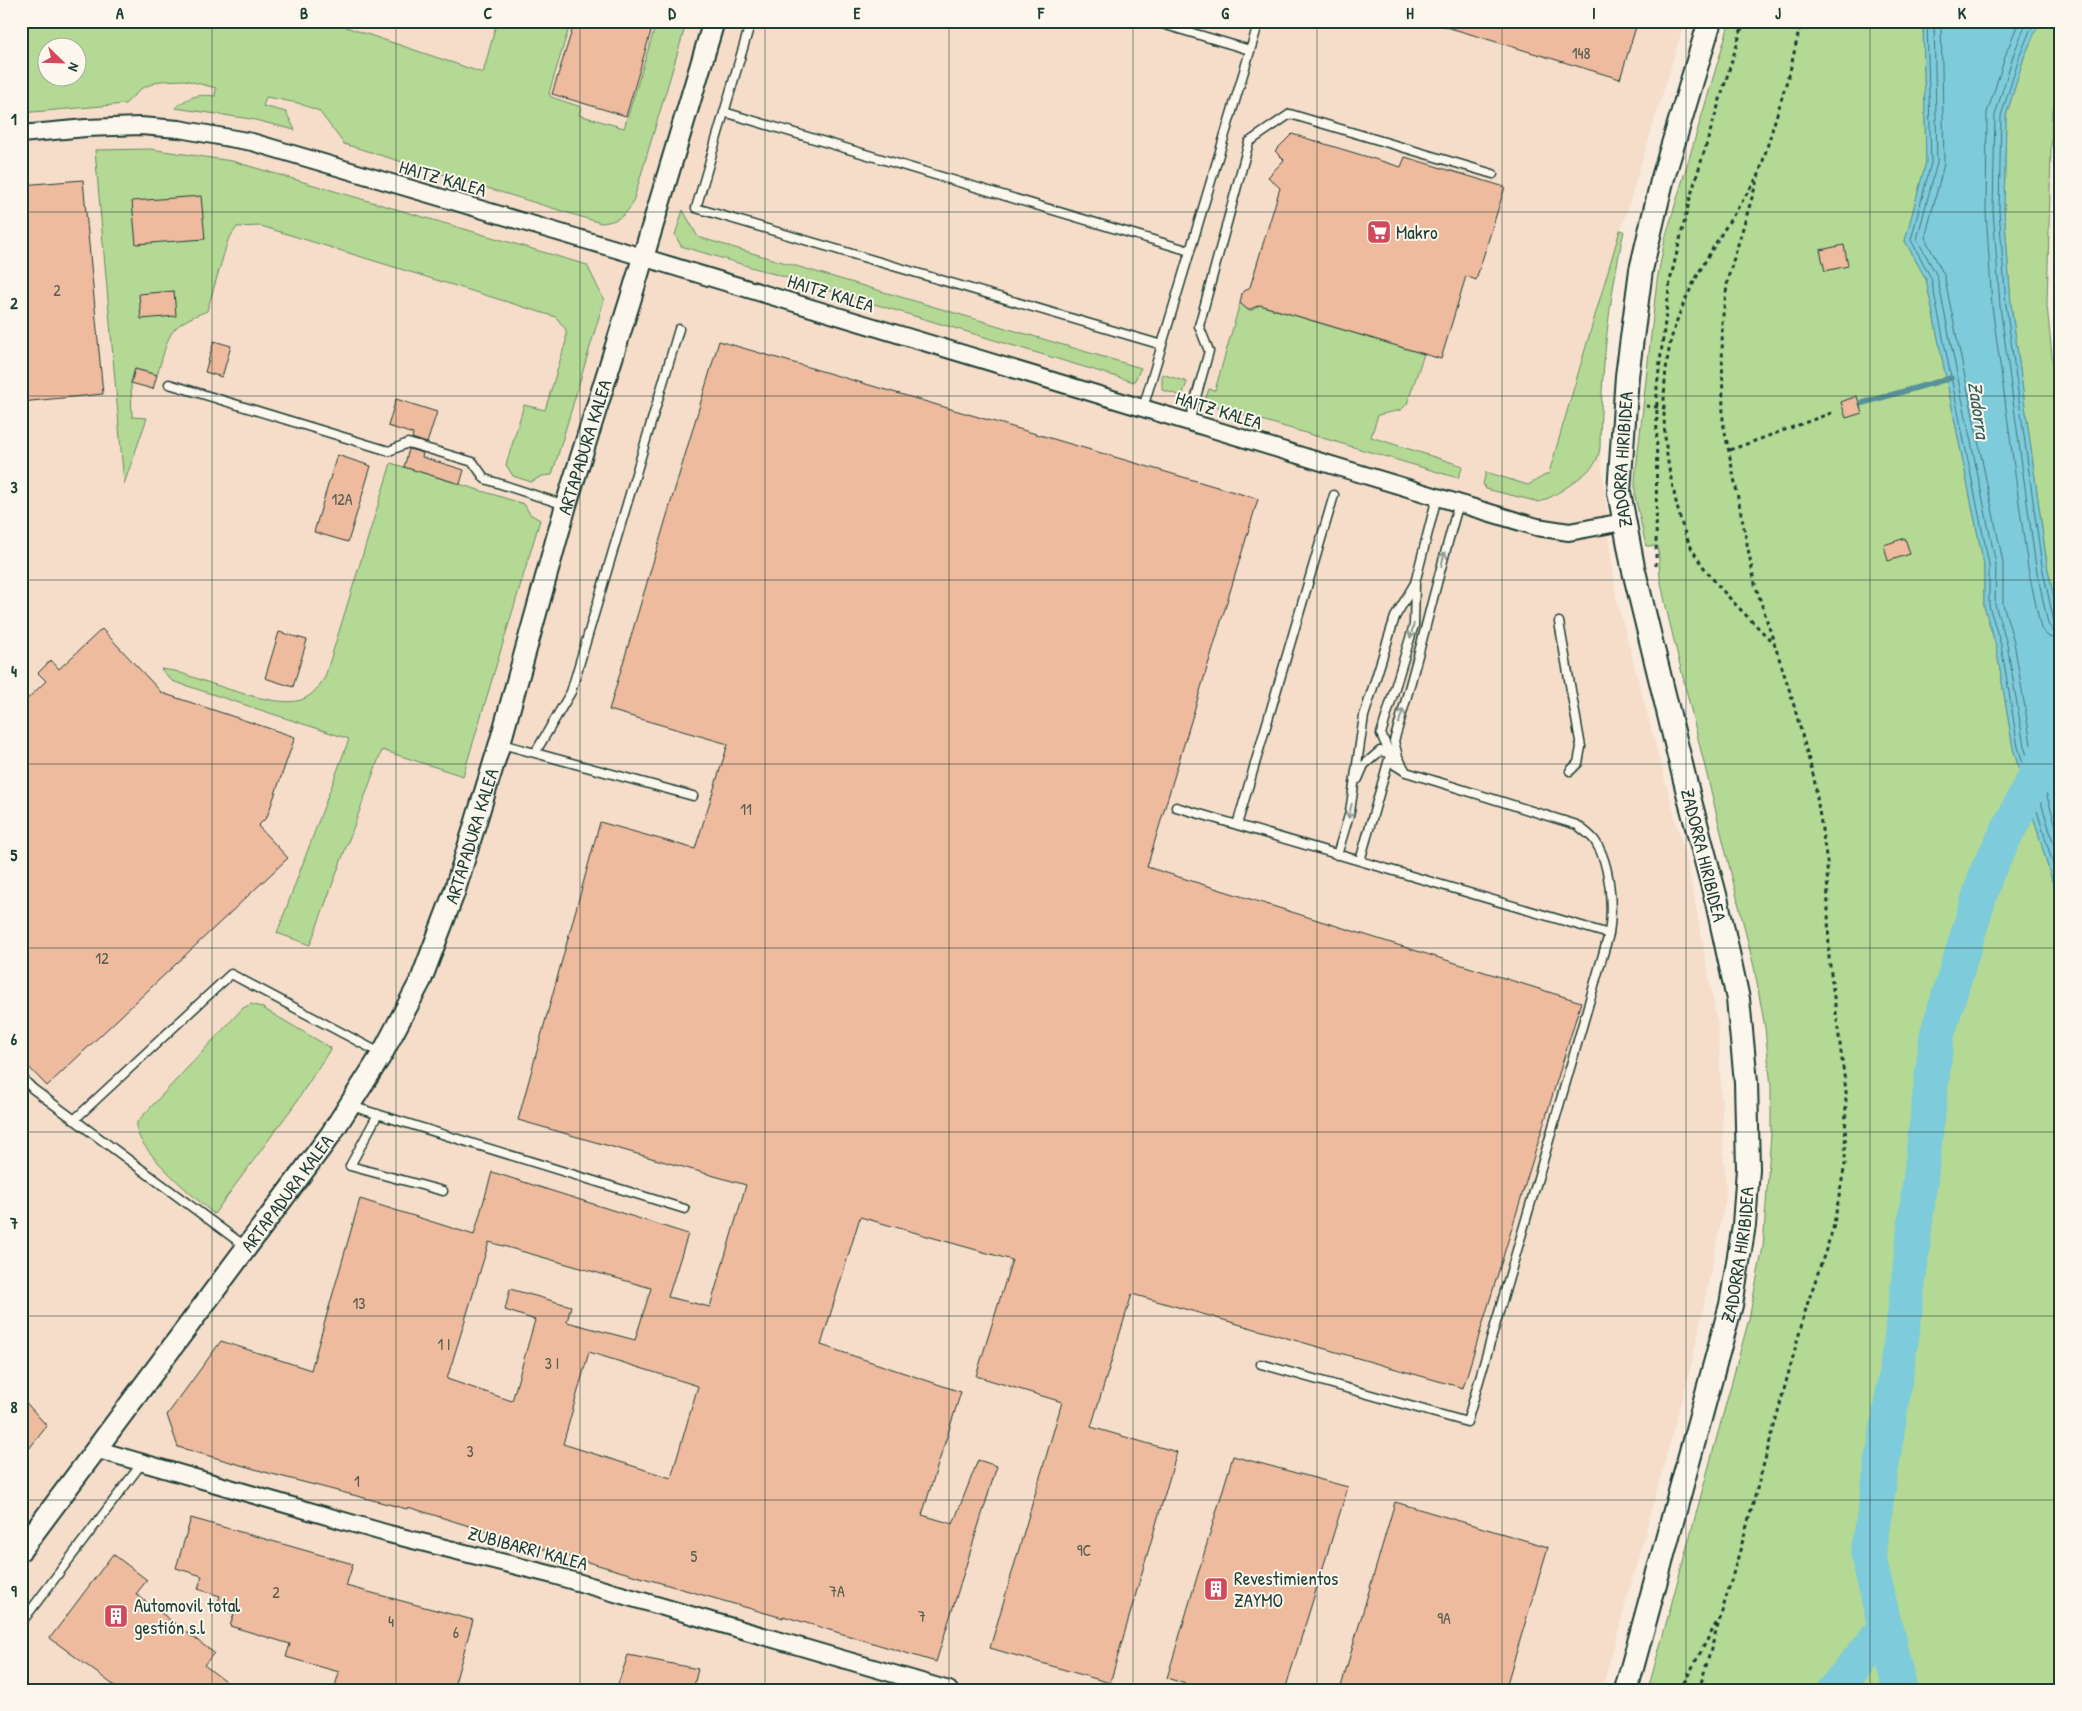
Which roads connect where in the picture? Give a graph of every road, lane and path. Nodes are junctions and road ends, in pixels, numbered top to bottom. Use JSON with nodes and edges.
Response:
{"nodes":[{"id":1,"x":714,"y":21,"type":"edge"},
{"id":2,"x":752,"y":21,"type":"edge"},
{"id":3,"x":1152,"y":21,"type":"edge"},
{"id":4,"x":1259,"y":21,"type":"edge"},
{"id":5,"x":1801,"y":21,"type":"edge"},
{"id":6,"x":1707,"y":23,"type":"edge"},
{"id":7,"x":1250,"y":50,"type":"junction"},
{"id":8,"x":724,"y":112,"type":"junction"},
{"id":9,"x":21,"y":134,"type":"edge"},
{"id":10,"x":1493,"y":174,"type":"dead end"},
{"id":11,"x":1759,"y":175,"type":"junction"},
{"id":12,"x":1190,"y":251,"type":"junction"},
{"id":13,"x":643,"y":257,"type":"junction"},
{"id":14,"x":679,"y":329,"type":"dead end"},
{"id":15,"x":1162,"y":345,"type":"junction"},
{"id":16,"x":169,"y":384,"type":"dead end"},
{"id":17,"x":1143,"y":408,"type":"junction"},
{"id":18,"x":1834,"y":412,"type":"dead end"},
{"id":19,"x":1189,"y":422,"type":"junction"},
{"id":20,"x":1730,"y":450,"type":"junction"},
{"id":21,"x":1334,"y":495,"type":"dead end"},
{"id":22,"x":1437,"y":496,"type":"junction"},
{"id":23,"x":1459,"y":503,"type":"junction"},
{"id":24,"x":566,"y":505,"type":"junction"},
{"id":25,"x":1623,"y":522,"type":"junction"},
{"id":26,"x":1415,"y":582,"type":"junction"},
{"id":27,"x":1559,"y":622,"type":"dead end"},
{"id":28,"x":1773,"y":643,"type":"junction"},
{"id":29,"x":1394,"y":741,"type":"junction"},
{"id":30,"x":500,"y":743,"type":"junction"},
{"id":31,"x":535,"y":753,"type":"junction"},
{"id":32,"x":1390,"y":753,"type":"junction"},
{"id":33,"x":1398,"y":757,"type":"junction"},
{"id":34,"x":1570,"y":771,"type":"dead end"},
{"id":35,"x":1406,"y":772,"type":"junction"},
{"id":36,"x":1354,"y":787,"type":"junction"},
{"id":37,"x":693,"y":796,"type":"dead end"},
{"id":38,"x":1176,"y":808,"type":"dead end"},
{"id":39,"x":1237,"y":825,"type":"junction"},
{"id":40,"x":1337,"y":855,"type":"junction"},
{"id":41,"x":1360,"y":861,"type":"junction"},
{"id":42,"x":1609,"y":934,"type":"junction"},
{"id":43,"x":382,"y":1054,"type":"junction"},
{"id":44,"x":21,"y":1077,"type":"edge"},
{"id":45,"x":349,"y":1105,"type":"junction"},
{"id":46,"x":378,"y":1114,"type":"junction"},
{"id":47,"x":74,"y":1120,"type":"junction"},
{"id":48,"x":443,"y":1191,"type":"dead end"},
{"id":49,"x":685,"y":1209,"type":"dead end"},
{"id":50,"x":246,"y":1247,"type":"junction"},
{"id":51,"x":1261,"y":1364,"type":"dead end"},
{"id":52,"x":96,"y":1449,"type":"junction"},
{"id":53,"x":143,"y":1463,"type":"junction"},
{"id":54,"x":21,"y":1550,"type":"edge"},
{"id":55,"x":1720,"y":1617,"type":"junction"},
{"id":56,"x":21,"y":1623,"type":"edge"},
{"id":57,"x":949,"y":1690,"type":"edge"},
{"id":58,"x":1626,"y":1690,"type":"edge"},
{"id":59,"x":1680,"y":1690,"type":"edge"},
{"id":60,"x":1699,"y":1690,"type":"edge"}],
"edges":[{"from":1,"to":13,"type":"street","name":"ARTAPADURA KALEA"},
{"from":2,"to":8,"type":"lane"},
{"from":3,"to":7,"type":"lane"},
{"from":4,"to":7,"type":"lane"},
{"from":5,"to":11,"type":"path"},
{"from":6,"to":25,"type":"main road","name":"ZADORRA HIRIBIDEA"},
{"from":7,"to":12,"type":"lane"},
{"from":8,"to":12,"type":"lane"},
{"from":8,"to":15,"type":"lane"},
{"from":9,"to":13,"type":"street","name":"HAITZ KALEA"},
{"from":10,"to":19,"type":"lane"},
{"from":11,"to":20,"type":"path"},
{"from":11,"to":28,"type":"path"},
{"from":12,"to":15,"type":"lane"},
{"from":13,"to":17,"type":"street","name":"HAITZ KALEA"},
{"from":13,"to":24,"type":"street","name":"ARTAPADURA KALEA"},
{"from":14,"to":31,"type":"lane"},
{"from":15,"to":17,"type":"lane"},
{"from":16,"to":24,"type":"lane"},
{"from":17,"to":19,"type":"street","name":"HAITZ KALEA"},
{"from":18,"to":20,"type":"path"},
{"from":19,"to":22,"type":"street","name":"HAITZ KALEA"},
{"from":20,"to":28,"type":"path"},
{"from":21,"to":39,"type":"lane"},
{"from":22,"to":23,"type":"street","name":"HAITZ KALEA"},
{"from":22,"to":26,"type":"lane"},
{"from":23,"to":25,"type":"street","name":"HAITZ KALEA"},
{"from":29,"to":23,"type":"lane","one_way":true},
{"from":24,"to":30,"type":"street","name":"ARTAPADURA KALEA"},
{"from":25,"to":58,"type":"main road","name":"ZADORRA HIRIBIDEA"},
{"from":26,"to":32,"type":"lane","one_way":true},
{"from":26,"to":36,"type":"lane"},
{"from":27,"to":34,"type":"lane"},
{"from":28,"to":55,"type":"path"},
{"from":29,"to":32,"type":"lane"},
{"from":29,"to":33,"type":"lane"},
{"from":30,"to":31,"type":"lane"},
{"from":30,"to":43,"type":"street","name":"ARTAPADURA KALEA"},
{"from":31,"to":37,"type":"lane"},
{"from":32,"to":33,"type":"lane"},
{"from":32,"to":35,"type":"lane"},
{"from":32,"to":36,"type":"lane"},
{"from":32,"to":41,"type":"lane"},
{"from":33,"to":35,"type":"lane"},
{"from":35,"to":42,"type":"lane"},
{"from":36,"to":40,"type":"lane","one_way":true},
{"from":38,"to":39,"type":"lane"},
{"from":39,"to":40,"type":"lane"},
{"from":40,"to":41,"type":"lane"},
{"from":41,"to":42,"type":"lane"},
{"from":42,"to":51,"type":"lane"},
{"from":43,"to":45,"type":"street","name":"ARTAPADURA KALEA"},
{"from":43,"to":47,"type":"lane"},
{"from":44,"to":47,"type":"lane"},
{"from":45,"to":46,"type":"lane"},
{"from":45,"to":50,"type":"street","name":"ARTAPADURA KALEA"},
{"from":46,"to":48,"type":"lane"},
{"from":46,"to":49,"type":"lane"},
{"from":47,"to":50,"type":"lane"},
{"from":50,"to":52,"type":"street","name":"ARTAPADURA KALEA"},
{"from":52,"to":53,"type":"street","name":"ZUBIBARRI KALEA"},
{"from":52,"to":54,"type":"street","name":"ARTAPADURA KALEA"},
{"from":53,"to":56,"type":"lane"},
{"from":53,"to":57,"type":"street","name":"ZUBIBARRI KALEA"},
{"from":55,"to":59,"type":"path"},
{"from":55,"to":60,"type":"path"}]}
